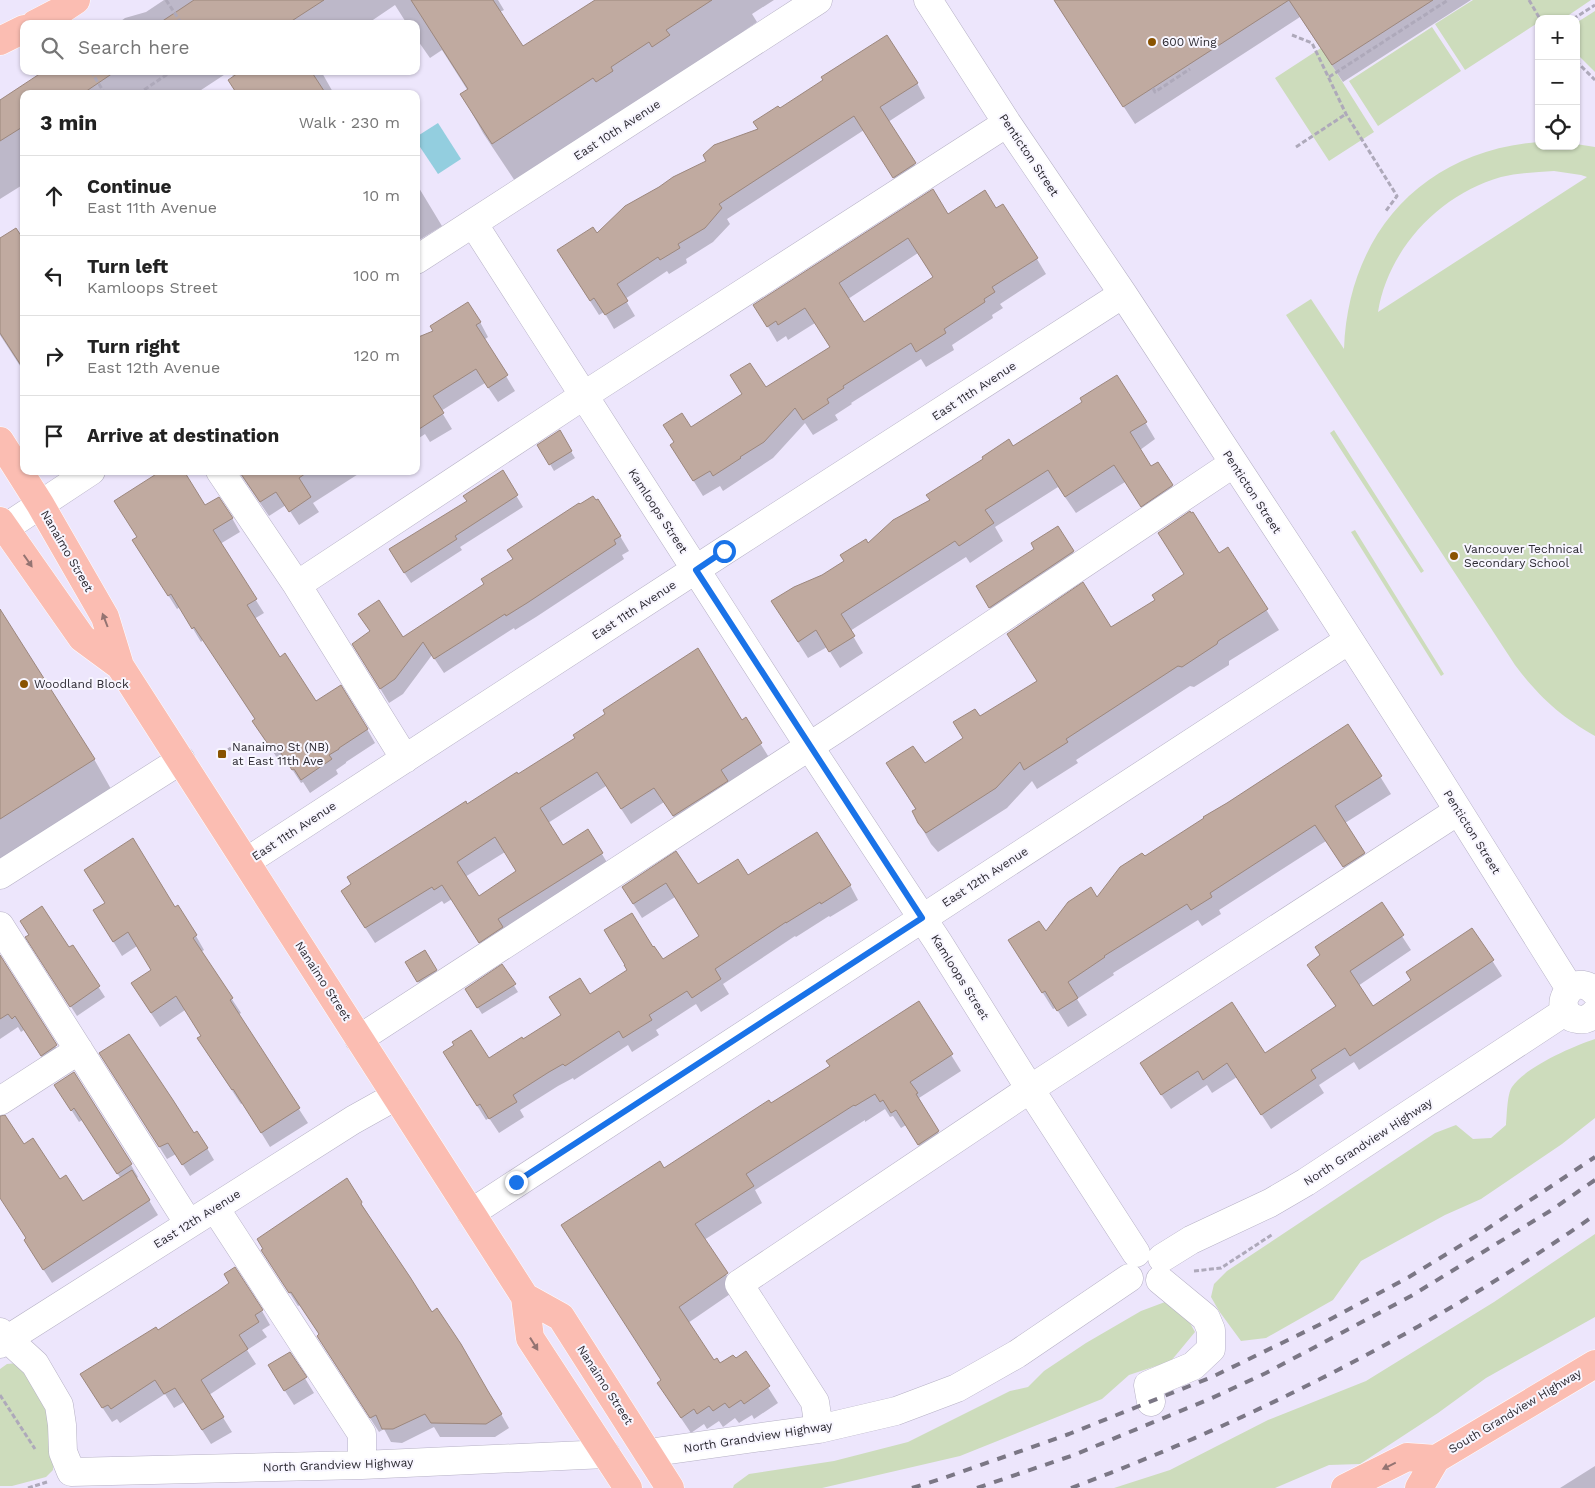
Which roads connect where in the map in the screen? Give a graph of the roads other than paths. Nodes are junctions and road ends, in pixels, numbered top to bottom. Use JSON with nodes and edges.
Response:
{"nodes":[{"id":1,"x":76,"y":0,"type":"edge"},
{"id":2,"x":818,"y":0,"type":"edge"},
{"id":3,"x":928,"y":0,"type":"edge"},
{"id":4,"x":43,"y":20,"type":"edge"},
{"id":5,"x":20,"y":31,"type":"edge"},
{"id":6,"x":0,"y":41,"type":"edge"},
{"id":7,"x":1007,"y":123,"type":"junction"},
{"id":8,"x":473,"y":224,"type":"junction"},
{"id":9,"x":420,"y":257,"type":"edge"},
{"id":10,"x":1123,"y":294,"type":"junction"},
{"id":11,"x":584,"y":396,"type":"junction"},
{"id":12,"x":0,"y":441,"type":"edge"},
{"id":13,"x":1234,"y":463,"type":"junction"},
{"id":14,"x":20,"y":472,"type":"edge"},
{"id":15,"x":22,"y":475,"type":"edge"},
{"id":16,"x":85,"y":475,"type":"edge"},
{"id":17,"x":223,"y":475,"type":"edge"},
{"id":18,"x":40,"y":504,"type":"junction"},
{"id":19,"x":2,"y":525,"type":"edge"},
{"id":20,"x":696,"y":570,"type":"junction"},
{"id":21,"x":297,"y":585,"type":"junction"},
{"id":22,"x":1349,"y":640,"type":"junction"},
{"id":23,"x":120,"y":666,"type":"junction"},
{"id":24,"x":809,"y":746,"type":"junction"},
{"id":25,"x":406,"y":759,"type":"junction"},
{"id":26,"x":180,"y":760,"type":"junction"},
{"id":27,"x":1458,"y":811,"type":"junction"},
{"id":28,"x":246,"y":862,"type":"junction"},
{"id":29,"x":0,"y":875,"type":"edge"},
{"id":30,"x":922,"y":918,"type":"junction"},
{"id":31,"x":0,"y":926,"type":"edge"},
{"id":32,"x":1584,"y":995,"type":"edge"},
{"id":33,"x":1595,"y":1013,"type":"edge"},
{"id":34,"x":359,"y":1038,"type":"junction"},
{"id":35,"x":79,"y":1050,"type":"junction"},
{"id":36,"x":1030,"y":1089,"type":"junction"},
{"id":37,"x":396,"y":1096,"type":"junction"},
{"id":38,"x":0,"y":1101,"type":"edge"},
{"id":39,"x":216,"y":1208,"type":"junction"},
{"id":40,"x":471,"y":1212,"type":"junction"},
{"id":41,"x":189,"y":1224,"type":"junction"},
{"id":42,"x":1147,"y":1267,"type":"junction"},
{"id":43,"x":525,"y":1297,"type":"junction"},
{"id":44,"x":2,"y":1339,"type":"edge"},
{"id":45,"x":1595,"y":1364,"type":"edge"},
{"id":46,"x":1151,"y":1402,"type":"dead end"},
{"id":47,"x":819,"y":1429,"type":"junction"},
{"id":48,"x":648,"y":1453,"type":"junction"},
{"id":49,"x":606,"y":1454,"type":"junction"},
{"id":50,"x":1436,"y":1459,"type":"junction"},
{"id":51,"x":362,"y":1465,"type":"junction"},
{"id":52,"x":628,"y":1488,"type":"edge"},
{"id":53,"x":670,"y":1488,"type":"edge"},
{"id":54,"x":1345,"y":1488,"type":"edge"},
{"id":55,"x":1419,"y":1488,"type":"edge"}],
"edges":[{"from":1,"to":4,"type":"main road"},
{"from":2,"to":8,"type":"street","name":"East 10th Avenue"},
{"from":3,"to":7,"type":"street","name":"Penticton Street"},
{"from":5,"to":6,"type":"main road"},
{"from":7,"to":10,"type":"street","name":"Penticton Street"},
{"from":7,"to":11,"type":"street"},
{"from":8,"to":9,"type":"street","name":"East 10th Avenue"},
{"from":8,"to":11,"type":"street","name":"Kamloops Street"},
{"from":10,"to":13,"type":"street","name":"Penticton Street"},
{"from":10,"to":20,"type":"street","name":"East 11th Avenue"},
{"from":11,"to":20,"type":"street","name":"Kamloops Street"},
{"from":11,"to":21,"type":"street"},
{"from":12,"to":14,"type":"main road","name":"Nanaimo Street"},
{"from":13,"to":22,"type":"street","name":"Penticton Street"},
{"from":13,"to":24,"type":"street"},
{"from":15,"to":18,"type":"main road","name":"Nanaimo Street"},
{"from":16,"to":18,"type":"street"},
{"from":17,"to":21,"type":"street"},
{"from":18,"to":19,"type":"street"},
{"from":23,"to":18,"type":"main road","name":"Nanaimo Street","one_way":true},
{"from":19,"to":23,"type":"main road","name":"Nanaimo Street","one_way":true},
{"from":20,"to":24,"type":"street","name":"Kamloops Street"},
{"from":20,"to":25,"type":"street","name":"East 11th Avenue"},
{"from":21,"to":25,"type":"street"},
{"from":22,"to":27,"type":"street","name":"Penticton Street"},
{"from":22,"to":30,"type":"street","name":"East 12th Avenue"},
{"from":23,"to":26,"type":"main road","name":"Nanaimo Street"},
{"from":24,"to":30,"type":"street","name":"Kamloops Street"},
{"from":24,"to":34,"type":"street"},
{"from":25,"to":28,"type":"street","name":"East 11th Avenue"},
{"from":26,"to":28,"type":"main road","name":"Nanaimo Street"},
{"from":26,"to":29,"type":"street"},
{"from":27,"to":32,"type":"street","name":"Penticton Street"},
{"from":27,"to":36,"type":"street"},
{"from":28,"to":34,"type":"main road","name":"Nanaimo Street"},
{"from":30,"to":36,"type":"street","name":"Kamloops Street"},
{"from":30,"to":40,"type":"street","name":"East 12th Avenue"},
{"from":31,"to":35,"type":"street"},
{"from":32,"to":33,"type":"street"},
{"from":32,"to":42,"type":"street","name":"North Grandview Highway"},
{"from":34,"to":37,"type":"main road","name":"Nanaimo Street"},
{"from":35,"to":38,"type":"street"},
{"from":35,"to":41,"type":"street"},
{"from":36,"to":42,"type":"street","name":"Kamloops Street"},
{"from":36,"to":47,"type":"street"},
{"from":37,"to":39,"type":"street","name":"East 12th Avenue"},
{"from":37,"to":40,"type":"main road","name":"Nanaimo Street"},
{"from":39,"to":41,"type":"street","name":"East 12th Avenue"},
{"from":39,"to":51,"type":"street"},
{"from":40,"to":43,"type":"main road","name":"Nanaimo Street"},
{"from":41,"to":44,"type":"street","name":"East 12th Avenue"},
{"from":42,"to":46,"type":"street","name":"Kamloops Street"},
{"from":42,"to":47,"type":"street","name":"North Grandview Highway"},
{"from":43,"to":48,"type":"main road","name":"Nanaimo Street"},
{"from":43,"to":49,"type":"main road","name":"Nanaimo Street","one_way":true},
{"from":44,"to":51,"type":"street","name":"North Grandview Highway"},
{"from":45,"to":50,"type":"main road","name":"South Grandview Highway"},
{"from":47,"to":48,"type":"street","name":"North Grandview Highway"},
{"from":48,"to":53,"type":"main road","name":"Nanaimo Street"},
{"from":49,"to":51,"type":"street","name":"North Grandview Highway"},
{"from":49,"to":52,"type":"main road","name":"Nanaimo Street"},
{"from":50,"to":54,"type":"main road","name":"South Grandview Highway","one_way":true},
{"from":50,"to":55,"type":"main road","name":"South Grandview Highway"}]}
